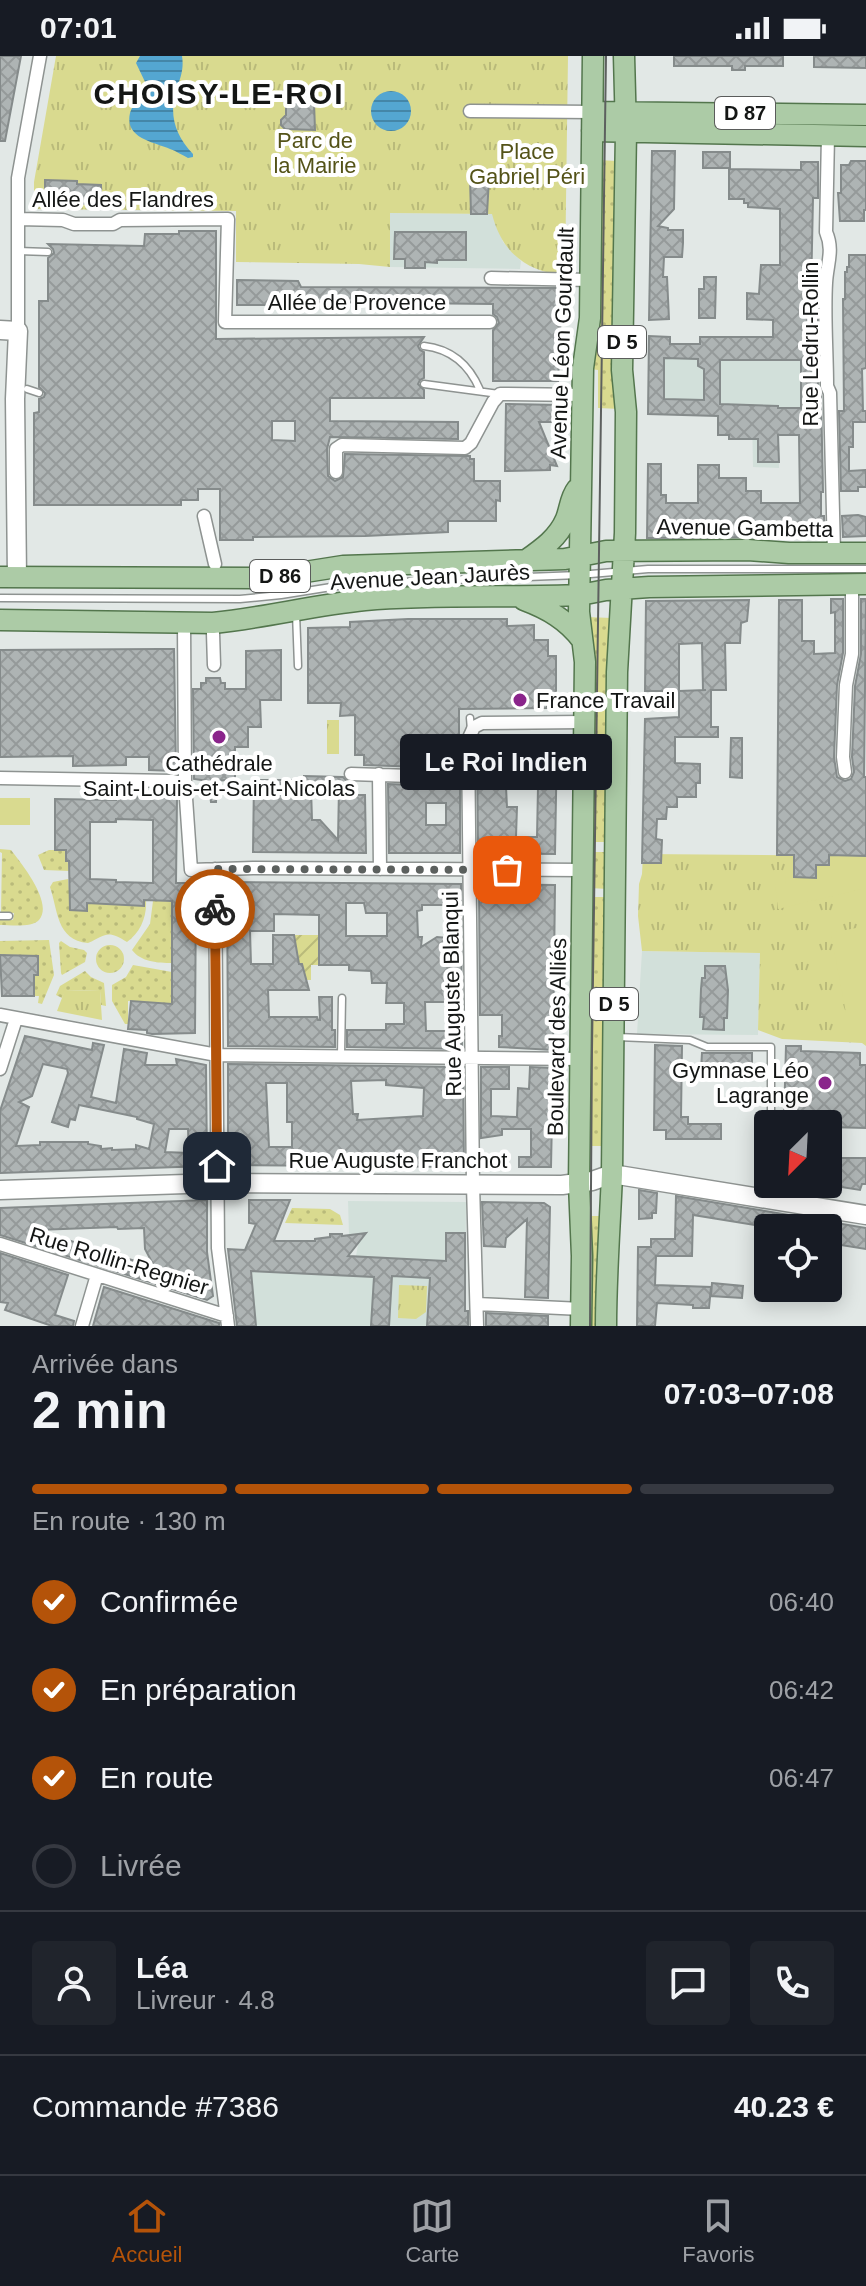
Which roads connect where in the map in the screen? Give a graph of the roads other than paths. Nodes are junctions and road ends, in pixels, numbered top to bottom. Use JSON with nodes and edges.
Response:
{"nodes":[{"id":1,"x":40,"y":56,"type":"edge"},
{"id":2,"x":593,"y":56,"type":"edge"},
{"id":3,"x":624,"y":56,"type":"edge"},
{"id":4,"x":470,"y":111,"type":"dead end"},
{"id":5,"x":866,"y":115,"type":"edge"},
{"id":6,"x":593,"y":121,"type":"junction"},
{"id":7,"x":625,"y":122,"type":"junction"},
{"id":8,"x":828,"y":136,"type":"junction"},
{"id":9,"x":866,"y":136,"type":"edge"},
{"id":10,"x":18,"y":219,"type":"junction"},
{"id":11,"x":18,"y":251,"type":"junction"},
{"id":12,"x":48,"y":252,"type":"dead end"},
{"id":13,"x":491,"y":278,"type":"dead end"},
{"id":14,"x":590,"y":280,"type":"junction"},
{"id":15,"x":225,"y":322,"type":"joint"},
{"id":16,"x":490,"y":322,"type":"dead end"},
{"id":17,"x":9,"y":331,"type":"edge"},
{"id":18,"x":424,"y":346,"type":"dead end"},
{"id":19,"x":424,"y":384,"type":"dead end"},
{"id":20,"x":480,"y":390,"type":"junction"},
{"id":21,"x":39,"y":393,"type":"dead end"},
{"id":22,"x":500,"y":394,"type":"junction"},
{"id":23,"x":11,"y":395,"type":"edge"},
{"id":24,"x":583,"y":395,"type":"junction"},
{"id":25,"x":336,"y":472,"type":"dead end"},
{"id":26,"x":582,"y":483,"type":"junction"},
{"id":27,"x":204,"y":516,"type":"dead end"},
{"id":28,"x":834,"y":553,"type":"junction"},
{"id":29,"x":866,"y":553,"type":"edge"},
{"id":30,"x":525,"y":561,"type":"junction"},
{"id":31,"x":215,"y":564,"type":"dead end"},
{"id":32,"x":623,"y":570,"type":"junction"},
{"id":33,"x":580,"y":575,"type":"junction"},
{"id":34,"x":5,"y":576,"type":"edge"},
{"id":35,"x":861,"y":579,"type":"edge"},
{"id":36,"x":513,"y":596,"type":"junction"},
{"id":37,"x":0,"y":598,"type":"edge"},
{"id":38,"x":295,"y":610,"type":"junction"},
{"id":39,"x":0,"y":620,"type":"edge"},
{"id":40,"x":184,"y":623,"type":"junction"},
{"id":41,"x":213,"y":633,"type":"dead end"},
{"id":42,"x":583,"y":641,"type":"junction"},
{"id":43,"x":214,"y":665,"type":"dead end"},
{"id":44,"x":298,"y":666,"type":"dead end"},
{"id":45,"x":585,"y":722,"type":"junction"},
{"id":46,"x":845,"y":772,"type":"dead end"},
{"id":47,"x":351,"y":774,"type":"dead end"},
{"id":48,"x":379,"y":774,"type":"junction"},
{"id":49,"x":0,"y":778,"type":"edge"},
{"id":50,"x":470,"y":778,"type":"junction"},
{"id":51,"x":185,"y":784,"type":"junction"},
{"id":52,"x":215,"y":869,"type":"junction"},
{"id":53,"x":380,"y":869,"type":"junction"},
{"id":54,"x":470,"y":869,"type":"junction"},
{"id":55,"x":583,"y":870,"type":"junction"},
{"id":56,"x":0,"y":916,"type":"edge"},
{"id":57,"x":9,"y":916,"type":"dead end"},
{"id":58,"x":342,"y":998,"type":"dead end"},
{"id":59,"x":0,"y":1015,"type":"edge"},
{"id":60,"x":16,"y":1019,"type":"junction"},
{"id":61,"x":613,"y":1037,"type":"junction"},
{"id":62,"x":217,"y":1055,"type":"junction"},
{"id":63,"x":341,"y":1055,"type":"junction"},
{"id":64,"x":472,"y":1056,"type":"junction"},
{"id":65,"x":581,"y":1059,"type":"junction"},
{"id":66,"x":0,"y":1069,"type":"edge"},
{"id":67,"x":771,"y":1110,"type":"edge"},
{"id":68,"x":612,"y":1174,"type":"junction"},
{"id":69,"x":217,"y":1177,"type":"junction"},
{"id":70,"x":579,"y":1184,"type":"junction"},
{"id":71,"x":473,"y":1185,"type":"junction"},
{"id":72,"x":0,"y":1190,"type":"edge"},
{"id":73,"x":866,"y":1215,"type":"edge"},
{"id":74,"x":0,"y":1244,"type":"edge"},
{"id":75,"x":97,"y":1275,"type":"junction"},
{"id":76,"x":477,"y":1304,"type":"junction"},
{"id":77,"x":582,"y":1318,"type":"edge"},
{"id":78,"x":227,"y":1321,"type":"edge"},
{"id":79,"x":82,"y":1326,"type":"edge"},
{"id":80,"x":477,"y":1326,"type":"edge"},
{"id":81,"x":606,"y":1326,"type":"edge"}],
"edges":[{"from":1,"to":10,"type":"street"},
{"from":2,"to":6,"type":"main road","number":"D 5"},
{"from":3,"to":7,"type":"main road","number":"D 5"},
{"from":4,"to":6,"type":"street"},
{"from":5,"to":7,"type":"main road","number":"D 87"},
{"from":6,"to":7,"type":"main road","number":"D 87"},
{"from":6,"to":14,"type":"main road","name":"Avenue Léon Gourdault","number":"D 5"},
{"from":7,"to":8,"type":"main road","number":"D 87"},
{"from":7,"to":32,"type":"main road","number":"D 5"},
{"from":8,"to":9,"type":"main road","number":"D 87"},
{"from":8,"to":28,"type":"street","name":"Rue Ledru-Rollin"},
{"from":10,"to":11,"type":"street"},
{"from":10,"to":15,"type":"street","name":"Allée des Flandres"},
{"from":11,"to":12,"type":"lane"},
{"from":11,"to":17,"type":"street"},
{"from":13,"to":14,"type":"street"},
{"from":14,"to":24,"type":"main road","name":"Avenue Léon Gourdault","number":"D 5"},
{"from":15,"to":16,"type":"street","name":"Allée de Provence"},
{"from":17,"to":23,"type":"street"},
{"from":18,"to":20,"type":"lane"},
{"from":19,"to":20,"type":"lane"},
{"from":20,"to":22,"type":"lane"},
{"from":21,"to":23,"type":"lane"},
{"from":22,"to":24,"type":"street"},
{"from":22,"to":25,"type":"street"},
{"from":23,"to":34,"type":"street"},
{"from":24,"to":26,"type":"main road","name":"Avenue Léon Gourdault","number":"D 5"},
{"from":26,"to":30,"type":"main road"},
{"from":26,"to":33,"type":"main road","name":"Avenue Léon Gourdault","number":"D 5"},
{"from":27,"to":31,"type":"street"},
{"from":28,"to":29,"type":"main road","name":"Avenue Gambetta","number":"D 86"},
{"from":28,"to":32,"type":"main road","name":"Avenue Gambetta","number":"D 86"},
{"from":30,"to":33,"type":"main road","name":"Avenue Jean Jaurès","number":"D 86"},
{"from":30,"to":34,"type":"main road","name":"Avenue Jean Jaurès","number":"D 86"},
{"from":32,"to":33,"type":"main road","name":"Avenue Jean Jaurès","number":"D 86"},
{"from":32,"to":33,"type":"main road","name":"Avenue Jean Jaurès","number":"D 86"},
{"from":32,"to":35,"type":"main road","number":"D 86"},
{"from":32,"to":61,"type":"main road","number":"D 5"},
{"from":33,"to":36,"type":"main road","name":"Avenue Jean Jaurès","number":"D 86"},
{"from":33,"to":37,"type":"lane","name":"Avenue Jean Jaurès","number":"D 86"},
{"from":33,"to":42,"type":"main road","name":"Boulevard des Alliés","number":"D 5"},
{"from":35,"to":46,"type":"street"},
{"from":36,"to":38,"type":"main road","name":"Avenue Jean Jaurès","number":"D 86"},
{"from":36,"to":42,"type":"main road"},
{"from":38,"to":40,"type":"main road","name":"Avenue Jean Jaurès","number":"D 86"},
{"from":38,"to":44,"type":"lane"},
{"from":39,"to":40,"type":"main road","name":"Avenue Jean Jaurès","number":"D 86"},
{"from":40,"to":51,"type":"street"},
{"from":41,"to":43,"type":"street"},
{"from":42,"to":45,"type":"main road","name":"Boulevard des Alliés","number":"D 5"},
{"from":45,"to":50,"type":"street","name":"Rue Auguste Blanqui"},
{"from":45,"to":55,"type":"main road","name":"Boulevard des Alliés","number":"D 5"},
{"from":47,"to":48,"type":"street"},
{"from":48,"to":50,"type":"street"},
{"from":48,"to":53,"type":"street"},
{"from":49,"to":51,"type":"street"},
{"from":50,"to":54,"type":"street","name":"Rue Auguste Blanqui"},
{"from":51,"to":52,"type":"street"},
{"from":52,"to":53,"type":"street"},
{"from":52,"to":62,"type":"street"},
{"from":53,"to":54,"type":"street"},
{"from":54,"to":55,"type":"street"},
{"from":54,"to":64,"type":"street","name":"Rue Auguste Blanqui"},
{"from":55,"to":65,"type":"main road","name":"Boulevard des Alliés","number":"D 5"},
{"from":56,"to":57,"type":"lane"},
{"from":58,"to":63,"type":"lane"},
{"from":59,"to":60,"type":"street"},
{"from":60,"to":62,"type":"street"},
{"from":60,"to":66,"type":"street"},
{"from":61,"to":67,"type":"lane"},
{"from":61,"to":68,"type":"main road","number":"D 5"},
{"from":62,"to":63,"type":"street"},
{"from":62,"to":69,"type":"street"},
{"from":63,"to":64,"type":"street"},
{"from":64,"to":65,"type":"street"},
{"from":64,"to":71,"type":"street","name":"Rue Auguste Blanqui"},
{"from":65,"to":70,"type":"main road","name":"Boulevard des Alliés","number":"D 5"},
{"from":68,"to":70,"type":"street","name":"Rue Auguste Franchot"},
{"from":68,"to":73,"type":"street"},
{"from":68,"to":81,"type":"main road","number":"D 5"},
{"from":69,"to":71,"type":"street","name":"Rue Auguste Franchot"},
{"from":69,"to":72,"type":"street","name":"Rue Auguste Franchot"},
{"from":69,"to":78,"type":"street"},
{"from":70,"to":71,"type":"street","name":"Rue Auguste Franchot"},
{"from":70,"to":77,"type":"main road","name":"Boulevard des Alliés","number":"D 5"},
{"from":71,"to":76,"type":"street","name":"Rue Auguste Blanqui"},
{"from":74,"to":75,"type":"street","name":"Rue Rollin-Regnier"},
{"from":75,"to":78,"type":"street","name":"Rue Rollin-Regnier"},
{"from":75,"to":79,"type":"street"},
{"from":76,"to":77,"type":"street"},
{"from":76,"to":80,"type":"street","name":"Rue Auguste Blanqui"}]}
